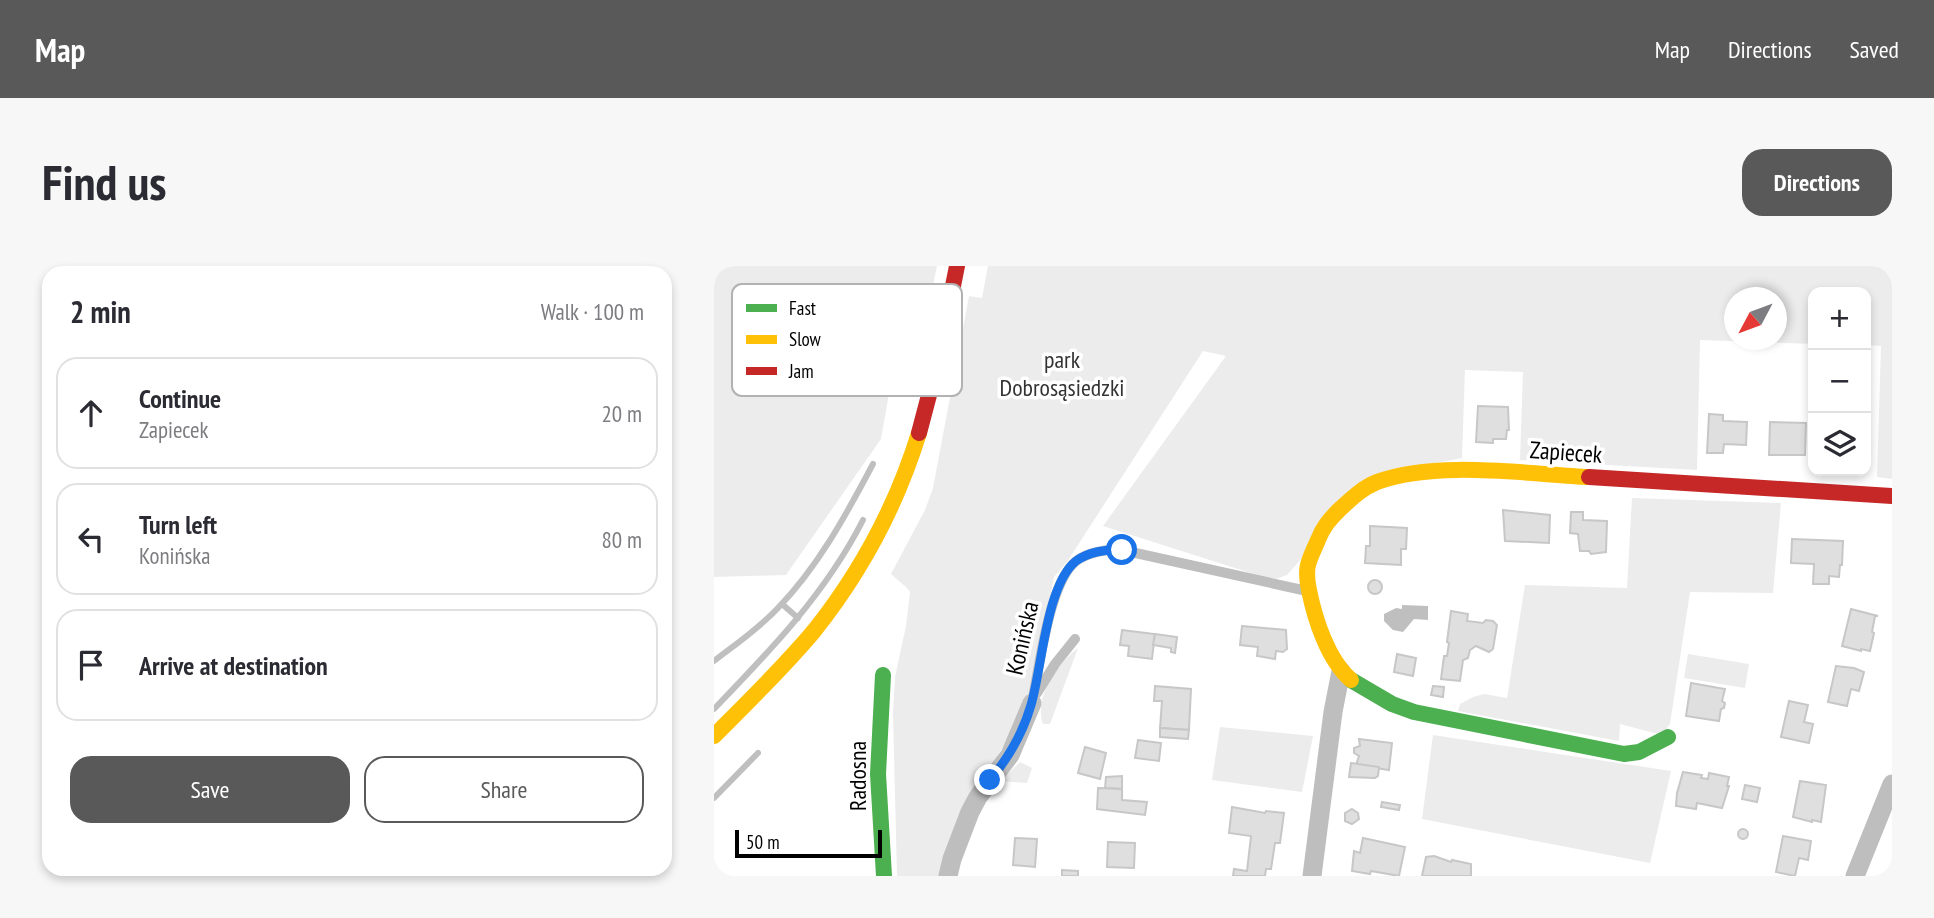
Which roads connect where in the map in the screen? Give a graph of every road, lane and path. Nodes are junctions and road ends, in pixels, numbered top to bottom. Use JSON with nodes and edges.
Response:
{"nodes":[{"id":1,"x":957,"y":266,"type":"edge"},
{"id":2,"x":954,"y":284,"type":"edge"},
{"id":3,"x":931,"y":396,"type":"edge"},
{"id":4,"x":1892,"y":496,"type":"edge"},
{"id":5,"x":1308,"y":592,"type":"junction"},
{"id":6,"x":1075,"y":639,"type":"dead end"},
{"id":7,"x":1341,"y":671,"type":"junction"},
{"id":8,"x":883,"y":675,"type":"dead end"},
{"id":9,"x":1032,"y":703,"type":"junction"},
{"id":10,"x":714,"y":736,"type":"edge"},
{"id":11,"x":1668,"y":737,"type":"dead end"},
{"id":12,"x":1892,"y":784,"type":"edge"},
{"id":13,"x":884,"y":876,"type":"edge"},
{"id":14,"x":948,"y":876,"type":"edge"},
{"id":15,"x":1312,"y":876,"type":"edge"},
{"id":16,"x":1855,"y":876,"type":"edge"}],
"edges":[{"from":1,"to":2,"type":"street"},
{"from":3,"to":10,"type":"street"},
{"from":4,"to":5,"type":"street","name":"Zapiecek"},
{"from":5,"to":7,"type":"street","name":"Zapiecek"},
{"from":5,"to":9,"type":"lane","name":"Konińska"},
{"from":6,"to":9,"type":"lane","name":"Konińska"},
{"from":7,"to":11,"type":"street","name":"Zapiecek"},
{"from":7,"to":15,"type":"street"},
{"from":8,"to":13,"type":"street","name":"Radosna"},
{"from":9,"to":14,"type":"street","name":"Konińska"},
{"from":12,"to":16,"type":"street"}]}
